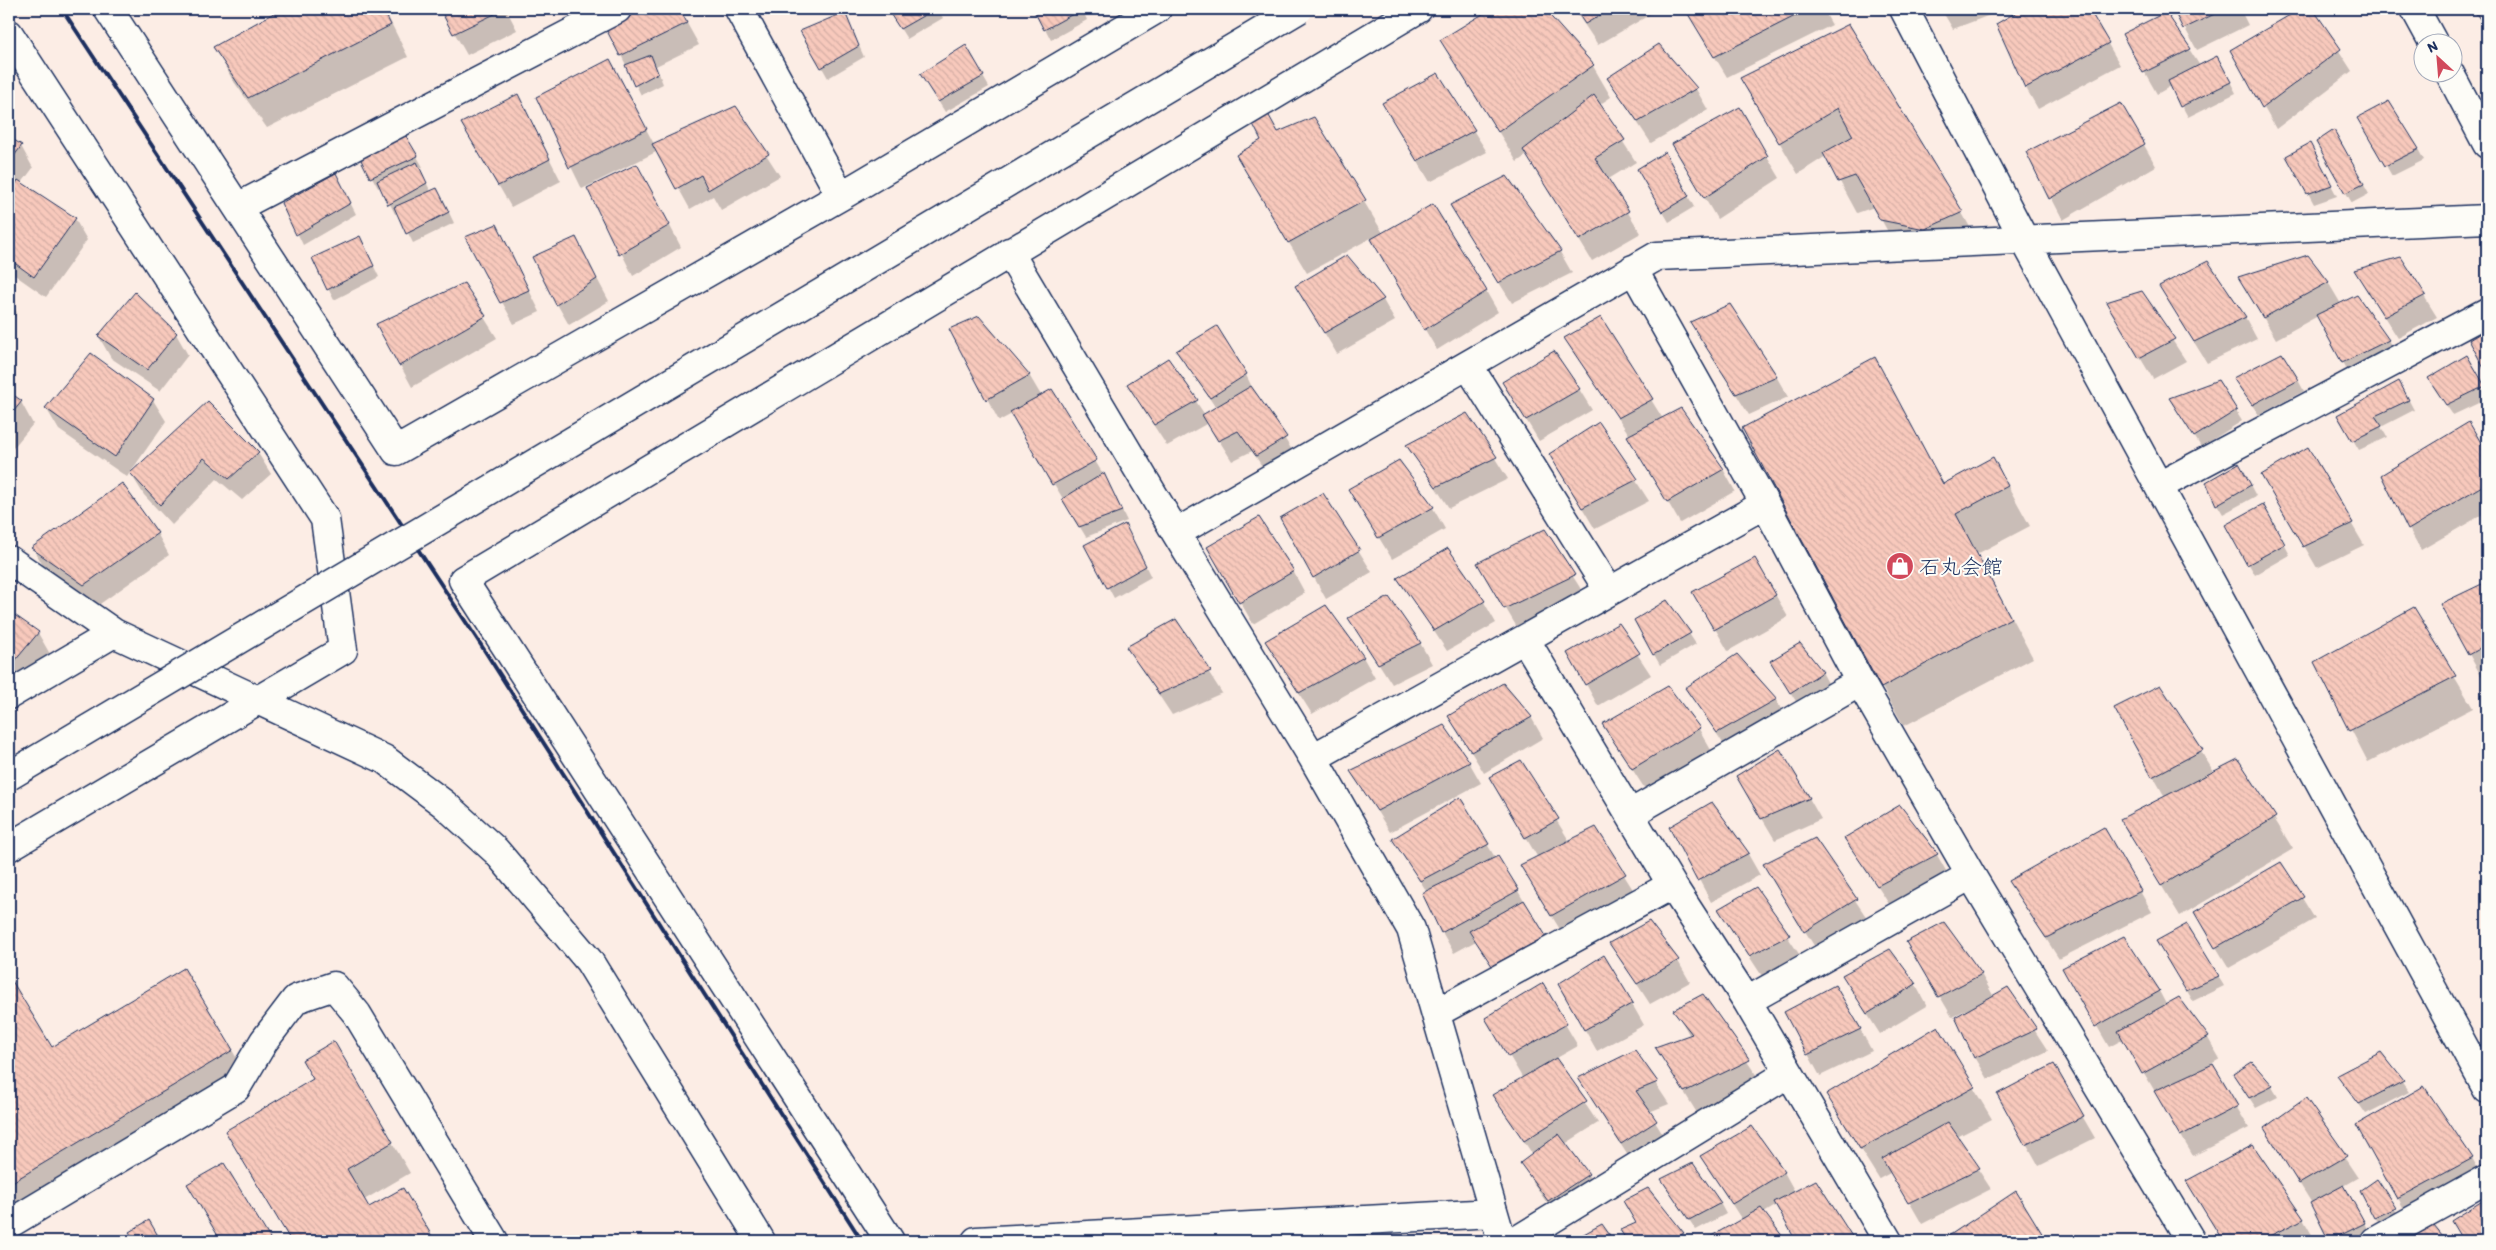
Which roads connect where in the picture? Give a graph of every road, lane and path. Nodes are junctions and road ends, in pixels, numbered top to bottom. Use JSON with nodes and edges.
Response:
{"nodes":[{"id":1,"x":108,"y":9,"type":"edge"},
{"id":2,"x":617,"y":9,"type":"edge"},
{"id":3,"x":739,"y":9,"type":"edge"},
{"id":4,"x":1157,"y":9,"type":"edge"},
{"id":5,"x":1298,"y":9,"type":"edge"},
{"id":6,"x":1418,"y":9,"type":"edge"},
{"id":7,"x":1904,"y":9,"type":"edge"},
{"id":8,"x":2415,"y":9,"type":"edge"},
{"id":9,"x":2428,"y":32,"type":"edge"},
{"id":10,"x":9,"y":34,"type":"edge"},
{"id":11,"x":2457,"y":82,"type":"edge"},
{"id":12,"x":2480,"y":113,"type":"edge"},
{"id":13,"x":2487,"y":144,"type":"edge"},
{"id":14,"x":841,"y":196,"type":"junction"},
{"id":15,"x":238,"y":208,"type":"junction"},
{"id":16,"x":2487,"y":219,"type":"edge"},
{"id":17,"x":2024,"y":240,"type":"junction"},
{"id":18,"x":1010,"y":252,"type":"junction"},
{"id":19,"x":1633,"y":269,"type":"junction"},
{"id":20,"x":2487,"y":312,"type":"edge"},
{"id":21,"x":1468,"y":365,"type":"junction"},
{"id":22,"x":2159,"y":486,"type":"junction"},
{"id":23,"x":1765,"y":504,"type":"junction"},
{"id":24,"x":1176,"y":533,"type":"junction"},
{"id":25,"x":9,"y":560,"type":"edge"},
{"id":26,"x":1609,"y":591,"type":"junction"},
{"id":27,"x":114,"y":633,"type":"junction"},
{"id":28,"x":1525,"y":639,"type":"junction"},
{"id":29,"x":1860,"y":682,"type":"junction"},
{"id":30,"x":9,"y":695,"type":"edge"},
{"id":31,"x":259,"y":699,"type":"junction"},
{"id":32,"x":1312,"y":758,"type":"junction"},
{"id":33,"x":9,"y":776,"type":"edge"},
{"id":34,"x":1630,"y":814,"type":"junction"},
{"id":35,"x":9,"y":847,"type":"edge"},
{"id":36,"x":1971,"y":875,"type":"junction"},
{"id":37,"x":1672,"y":885,"type":"junction"},
{"id":38,"x":1747,"y":1001,"type":"junction"},
{"id":39,"x":1436,"y":1013,"type":"junction"},
{"id":40,"x":1790,"y":1073,"type":"junction"},
{"id":41,"x":2487,"y":1089,"type":"edge"},
{"id":42,"x":2487,"y":1179,"type":"edge"},
{"id":43,"x":1494,"y":1213,"type":"junction"},
{"id":44,"x":9,"y":1224,"type":"edge"},
{"id":45,"x":494,"y":1241,"type":"edge"},
{"id":46,"x":761,"y":1241,"type":"edge"},
{"id":47,"x":890,"y":1241,"type":"edge"},
{"id":48,"x":976,"y":1241,"type":"edge"},
{"id":49,"x":1502,"y":1241,"type":"edge"},
{"id":50,"x":1516,"y":1241,"type":"edge"},
{"id":51,"x":1888,"y":1241,"type":"edge"},
{"id":52,"x":2191,"y":1241,"type":"edge"},
{"id":53,"x":2375,"y":1241,"type":"edge"}],
"edges":[{"from":1,"to":15,"type":"street"},
{"from":2,"to":15,"type":"street"},
{"from":3,"to":14,"type":"street"},
{"from":4,"to":14,"type":"street"},
{"from":5,"to":33,"type":"street","bridge":true},
{"from":6,"to":18,"type":"street"},
{"from":7,"to":17,"type":"street"},
{"from":8,"to":9,"type":"street"},
{"from":10,"to":31,"type":"street"},
{"from":11,"to":12,"type":"street"},
{"from":12,"to":13,"type":"street"},
{"from":14,"to":15,"type":"street"},
{"from":16,"to":17,"type":"street"},
{"from":17,"to":19,"type":"street"},
{"from":17,"to":22,"type":"street"},
{"from":18,"to":24,"type":"street"},
{"from":18,"to":47,"type":"street"},
{"from":19,"to":21,"type":"street"},
{"from":19,"to":23,"type":"street"},
{"from":20,"to":22,"type":"street"},
{"from":21,"to":24,"type":"street"},
{"from":21,"to":26,"type":"street"},
{"from":22,"to":41,"type":"street"},
{"from":23,"to":26,"type":"street"},
{"from":23,"to":29,"type":"street"},
{"from":24,"to":32,"type":"street"},
{"from":25,"to":27,"type":"street"},
{"from":26,"to":28,"type":"street"},
{"from":27,"to":30,"type":"street"},
{"from":27,"to":31,"type":"street"},
{"from":28,"to":32,"type":"street"},
{"from":28,"to":34,"type":"street"},
{"from":29,"to":34,"type":"street"},
{"from":29,"to":36,"type":"street"},
{"from":31,"to":35,"type":"street"},
{"from":31,"to":46,"type":"street"},
{"from":32,"to":39,"type":"street"},
{"from":34,"to":37,"type":"street"},
{"from":36,"to":38,"type":"street"},
{"from":36,"to":52,"type":"street"},
{"from":37,"to":38,"type":"street"},
{"from":37,"to":39,"type":"street"},
{"from":38,"to":40,"type":"street"},
{"from":39,"to":43,"type":"street"},
{"from":40,"to":50,"type":"street"},
{"from":40,"to":51,"type":"street"},
{"from":42,"to":53,"type":"street"},
{"from":43,"to":48,"type":"street"},
{"from":43,"to":49,"type":"street"},
{"from":44,"to":45,"type":"street"}]}
